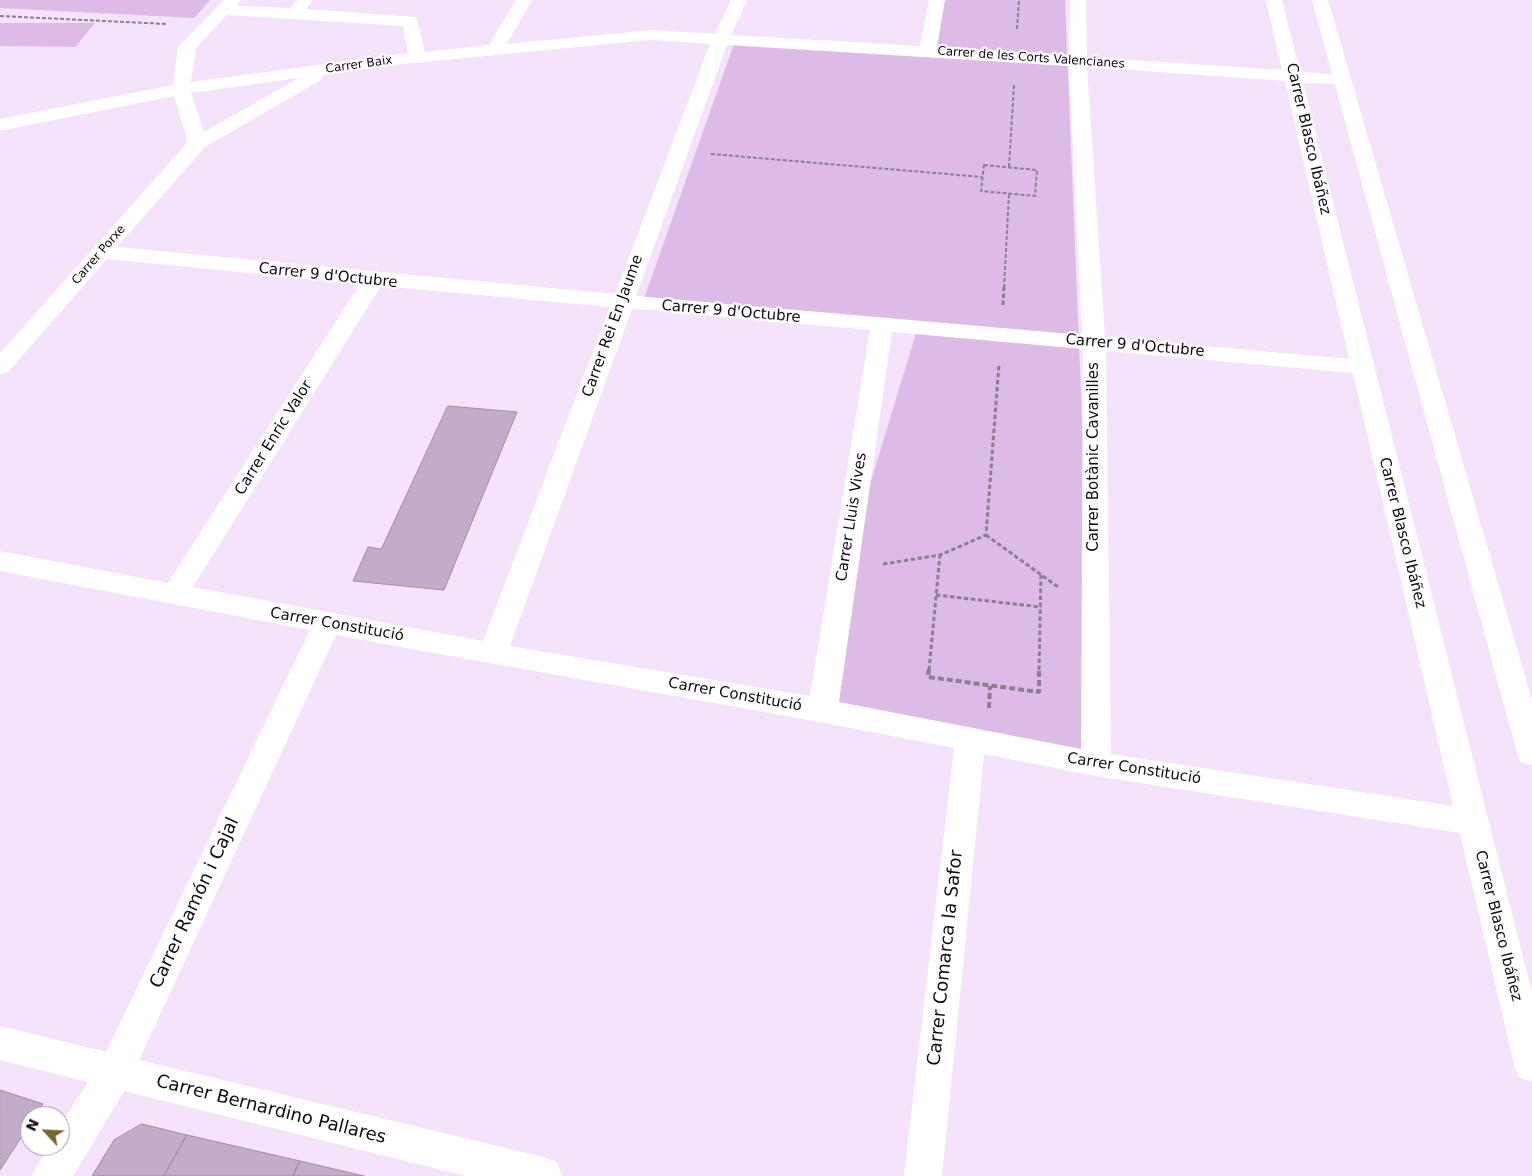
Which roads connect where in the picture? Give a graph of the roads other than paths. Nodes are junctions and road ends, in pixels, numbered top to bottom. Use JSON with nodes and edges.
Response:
{"nodes":[{"id":1,"x":524,"y":0,"type":"edge"},
{"id":2,"x":739,"y":0,"type":"edge"},
{"id":3,"x":937,"y":0,"type":"edge"},
{"id":4,"x":1078,"y":0,"type":"edge"},
{"id":5,"x":1274,"y":0,"type":"edge"},
{"id":6,"x":1320,"y":0,"type":"edge"},
{"id":7,"x":228,"y":5,"type":"edge"},
{"id":8,"x":299,"y":6,"type":"edge"},
{"id":9,"x":721,"y":38,"type":"junction"},
{"id":10,"x":494,"y":50,"type":"junction"},
{"id":11,"x":928,"y":51,"type":"junction"},
{"id":12,"x":418,"y":58,"type":"junction"},
{"id":13,"x":1078,"y":61,"type":"junction"},
{"id":14,"x":327,"y":70,"type":"junction"},
{"id":15,"x":1293,"y":77,"type":"junction"},
{"id":16,"x":1342,"y":80,"type":"junction"},
{"id":17,"x":181,"y":89,"type":"junction"},
{"id":18,"x":0,"y":125,"type":"edge"},
{"id":19,"x":198,"y":143,"type":"junction"},
{"id":20,"x":101,"y":252,"type":"junction"},
{"id":21,"x":373,"y":281,"type":"junction"},
{"id":22,"x":621,"y":303,"type":"junction"},
{"id":23,"x":882,"y":324,"type":"junction"},
{"id":24,"x":1094,"y":342,"type":"junction"},
{"id":25,"x":0,"y":367,"type":"edge"},
{"id":26,"x":1362,"y":367,"type":"junction"},
{"id":27,"x":0,"y":560,"type":"edge"},
{"id":28,"x":174,"y":595,"type":"junction"},
{"id":29,"x":327,"y":623,"type":"junction"},
{"id":30,"x":493,"y":654,"type":"junction"},
{"id":31,"x":823,"y":710,"type":"junction"},
{"id":32,"x":970,"y":741,"type":"junction"},
{"id":33,"x":1532,"y":753,"type":"edge"},
{"id":34,"x":1096,"y":764,"type":"junction"},
{"id":35,"x":1472,"y":822,"type":"junction"},
{"id":36,"x":0,"y":1043,"type":"edge"},
{"id":37,"x":1532,"y":1065,"type":"edge"},
{"id":38,"x":115,"y":1072,"type":"junction"},
{"id":39,"x":51,"y":1176,"type":"edge"},
{"id":40,"x":543,"y":1176,"type":"edge"},
{"id":41,"x":923,"y":1176,"type":"edge"}],
"edges":[{"from":1,"to":10,"type":"street"},
{"from":2,"to":9,"type":"street","name":"Carrer Rei En Jaume"},
{"from":3,"to":11,"type":"street"},
{"from":4,"to":13,"type":"street","name":"Carrer Botànic Cavanilles"},
{"from":5,"to":15,"type":"street","name":"Carrer Blasco Ibáñez"},
{"from":6,"to":16,"type":"street"},
{"from":7,"to":8,"type":"street"},
{"from":7,"to":17,"type":"street"},
{"from":8,"to":12,"type":"street"},
{"from":9,"to":10,"type":"street","name":"Carrer Baix"},
{"from":9,"to":11,"type":"street","name":"Carrer de les Corts Valencianes"},
{"from":9,"to":22,"type":"street","name":"Carrer Rei En Jaume"},
{"from":10,"to":12,"type":"street","name":"Carrer Baix"},
{"from":11,"to":13,"type":"street","name":"Carrer de les Corts Valencianes"},
{"from":12,"to":14,"type":"street","name":"Carrer Baix"},
{"from":13,"to":15,"type":"street","name":"Carrer de les Corts Valencianes"},
{"from":13,"to":24,"type":"street","name":"Carrer Botànic Cavanilles"},
{"from":14,"to":17,"type":"street","name":"Carrer Baix"},
{"from":14,"to":19,"type":"street","name":"Carrer Porxe"},
{"from":15,"to":16,"type":"street","name":"Carrer de les Corts Valencianes"},
{"from":15,"to":26,"type":"street","name":"Carrer Blasco Ibáñez"},
{"from":16,"to":33,"type":"street"},
{"from":17,"to":18,"type":"street","name":"Carrer Baix"},
{"from":17,"to":19,"type":"street"},
{"from":19,"to":20,"type":"street","name":"Carrer Porxe"},
{"from":20,"to":21,"type":"street","name":"Carrer 9 d'Octubre"},
{"from":20,"to":25,"type":"street","name":"Carrer Porxe"},
{"from":21,"to":22,"type":"street","name":"Carrer 9 d'Octubre"},
{"from":21,"to":28,"type":"street","name":"Carrer Enric Valor"},
{"from":22,"to":23,"type":"street","name":"Carrer 9 d'Octubre"},
{"from":22,"to":30,"type":"street","name":"Carrer Rei En Jaume"},
{"from":23,"to":24,"type":"street","name":"Carrer 9 d'Octubre"},
{"from":23,"to":31,"type":"street","name":"Carrer Lluis Vives"},
{"from":24,"to":26,"type":"street","name":"Carrer 9 d'Octubre"},
{"from":24,"to":34,"type":"street","name":"Carrer Botànic Cavanilles"},
{"from":26,"to":35,"type":"street","name":"Carrer Blasco Ibáñez"},
{"from":27,"to":28,"type":"street","name":"Carrer Constitució"},
{"from":28,"to":29,"type":"street","name":"Carrer Constitució"},
{"from":29,"to":30,"type":"street","name":"Carrer Constitució"},
{"from":29,"to":38,"type":"street","name":"Carrer Ramón i Cajal"},
{"from":30,"to":31,"type":"street","name":"Carrer Constitució"},
{"from":31,"to":32,"type":"street","name":"Carrer Constitució"},
{"from":32,"to":34,"type":"street","name":"Carrer Constitució"},
{"from":32,"to":41,"type":"street","name":"Carrer Comarca la Safor"},
{"from":34,"to":35,"type":"street","name":"Carrer Constitució"},
{"from":35,"to":37,"type":"street","name":"Carrer Blasco Ibáñez"},
{"from":36,"to":38,"type":"street","name":"Carrer Bernardino Pallares"},
{"from":38,"to":39,"type":"street","name":"Carrer Ramón i Cajal"},
{"from":38,"to":40,"type":"street","name":"Carrer Bernardino Pallares"}]}
